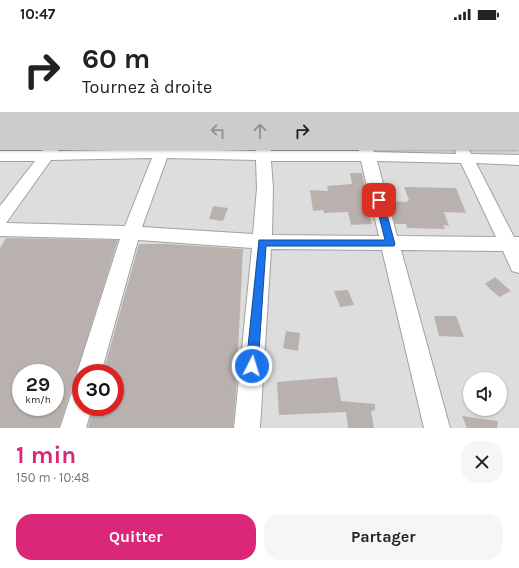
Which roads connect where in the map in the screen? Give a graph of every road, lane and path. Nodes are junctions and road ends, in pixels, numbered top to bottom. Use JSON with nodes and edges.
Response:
{"nodes":[{"id":1,"x":162,"y":151,"type":"edge"},
{"id":2,"x":366,"y":152,"type":"edge"},
{"id":3,"x":49,"y":153,"type":"edge"},
{"id":4,"x":263,"y":153,"type":"edge"},
{"id":5,"x":463,"y":153,"type":"edge"},
{"id":6,"x":0,"y":156,"type":"edge"},
{"id":7,"x":519,"y":160,"type":"edge"},
{"id":8,"x":0,"y":218,"type":"edge"},
{"id":9,"x":0,"y":229,"type":"edge"},
{"id":10,"x":131,"y":233,"type":"junction"},
{"id":11,"x":262,"y":242,"type":"junction"},
{"id":12,"x":390,"y":244,"type":"junction"},
{"id":13,"x":514,"y":244,"type":"edge"},
{"id":14,"x":519,"y":266,"type":"edge"},
{"id":15,"x":92,"y":364,"type":"edge"},
{"id":16,"x":77,"y":416,"type":"edge"},
{"id":17,"x":73,"y":428,"type":"edge"},
{"id":18,"x":247,"y":428,"type":"edge"},
{"id":19,"x":437,"y":428,"type":"edge"}],
"edges":[{"from":1,"to":3,"type":"street"},
{"from":1,"to":4,"type":"street"},
{"from":1,"to":10,"type":"street"},
{"from":2,"to":4,"type":"street"},
{"from":2,"to":5,"type":"street"},
{"from":2,"to":12,"type":"street"},
{"from":3,"to":6,"type":"street"},
{"from":3,"to":8,"type":"street"},
{"from":4,"to":11,"type":"street"},
{"from":5,"to":7,"type":"street"},
{"from":5,"to":13,"type":"street"},
{"from":9,"to":10,"type":"street"},
{"from":10,"to":11,"type":"street"},
{"from":10,"to":15,"type":"street"},
{"from":11,"to":12,"type":"street"},
{"from":11,"to":18,"type":"street"},
{"from":12,"to":13,"type":"street"},
{"from":12,"to":19,"type":"street"},
{"from":13,"to":14,"type":"street"},
{"from":16,"to":17,"type":"street"}]}
